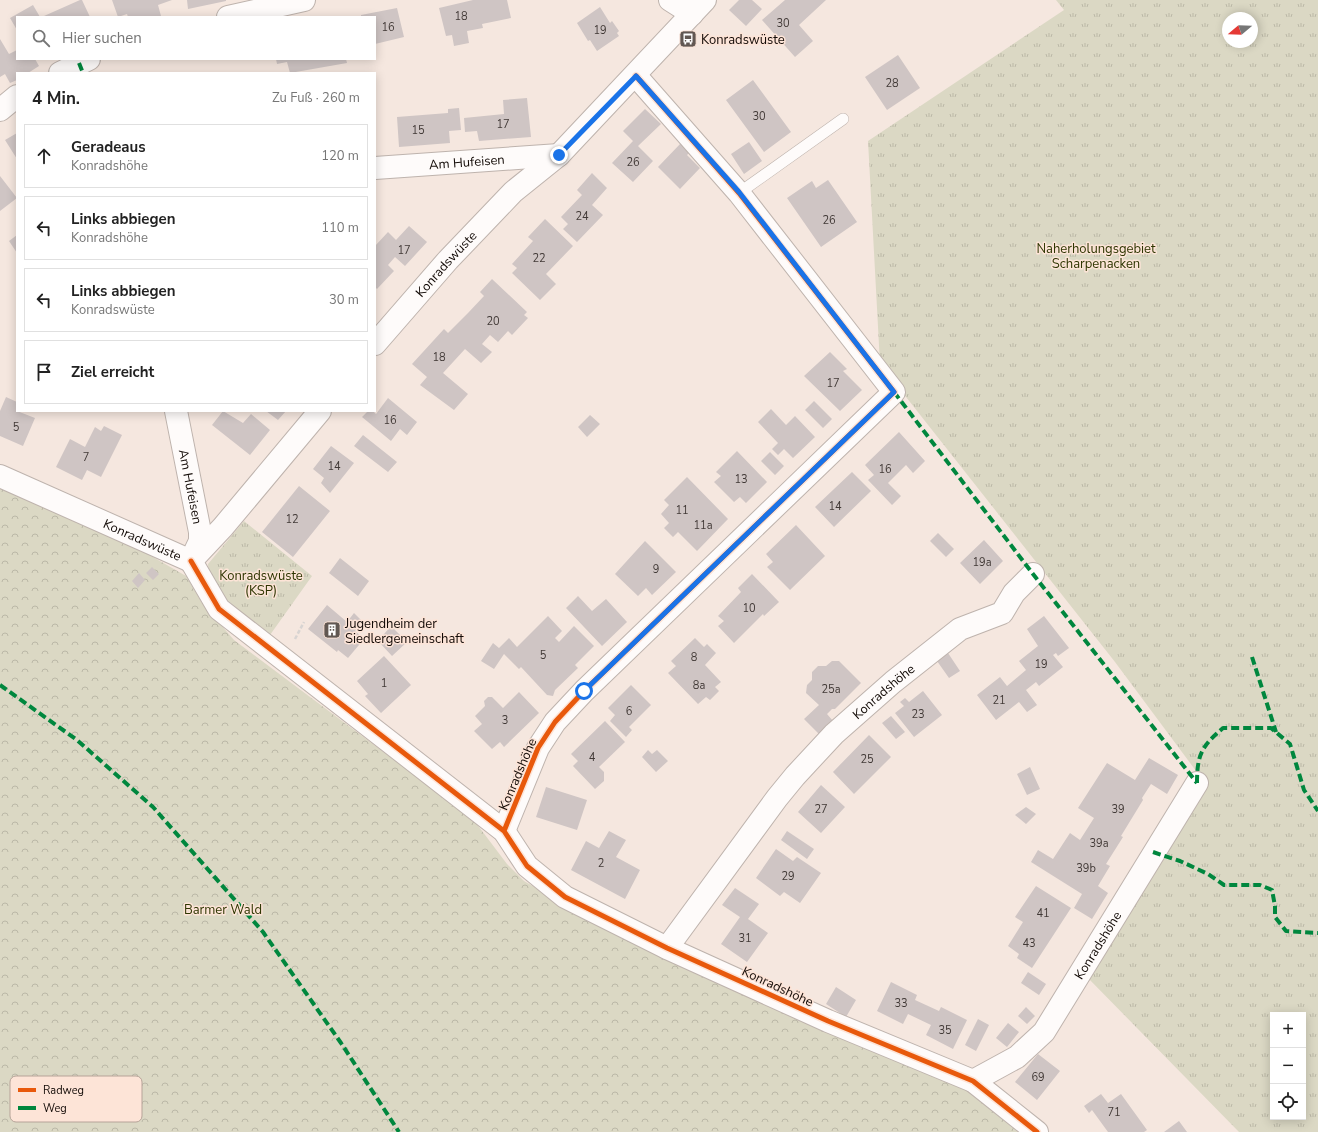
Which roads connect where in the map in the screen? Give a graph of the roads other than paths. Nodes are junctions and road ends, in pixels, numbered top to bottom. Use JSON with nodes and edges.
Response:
{"nodes":[{"id":1,"x":304,"y":0,"type":"edge"},
{"id":2,"x":670,"y":0,"type":"edge"},
{"id":3,"x":698,"y":7,"type":"edge"},
{"id":4,"x":232,"y":16,"type":"edge"},
{"id":5,"x":87,"y":60,"type":"edge"},
{"id":6,"x":62,"y":72,"type":"edge"},
{"id":7,"x":636,"y":76,"type":"junction"},
{"id":8,"x":16,"y":97,"type":"edge"},
{"id":9,"x":0,"y":110,"type":"edge"},
{"id":10,"x":842,"y":119,"type":"dead end"},
{"id":11,"x":559,"y":155,"type":"junction"},
{"id":12,"x":376,"y":168,"type":"edge"},
{"id":13,"x":739,"y":192,"type":"junction"},
{"id":14,"x":376,"y":343,"type":"edge"},
{"id":15,"x":176,"y":412,"type":"edge"},
{"id":16,"x":319,"y":412,"type":"edge"},
{"id":17,"x":0,"y":476,"type":"edge"},
{"id":18,"x":191,"y":561,"type":"junction"},
{"id":19,"x":1033,"y":574,"type":"dead end"},
{"id":20,"x":1197,"y":783,"type":"dead end"},
{"id":21,"x":504,"y":831,"type":"junction"},
{"id":22,"x":667,"y":948,"type":"junction"},
{"id":23,"x":973,"y":1082,"type":"junction"},
{"id":24,"x":1037,"y":1132,"type":"edge"}],
"edges":[{"from":1,"to":4,"type":"street"},
{"from":2,"to":3,"type":"street"},
{"from":3,"to":7,"type":"street","name":"Konradswüste"},
{"from":5,"to":6,"type":"street"},
{"from":7,"to":11,"type":"street","name":"Konradswüste"},
{"from":7,"to":13,"type":"street","name":"Konradshöhe"},
{"from":8,"to":9,"type":"street"},
{"from":10,"to":13,"type":"lane"},
{"from":11,"to":12,"type":"street","name":"Am Hufeisen"},
{"from":11,"to":14,"type":"street","name":"Konradswüste"},
{"from":13,"to":21,"type":"street","name":"Konradshöhe"},
{"from":15,"to":18,"type":"street","name":"Am Hufeisen"},
{"from":16,"to":18,"type":"street","name":"Konradswüste"},
{"from":17,"to":18,"type":"street","name":"Konradswüste"},
{"from":18,"to":21,"type":"street","name":"Konradshöhe"},
{"from":19,"to":22,"type":"street","name":"Konradshöhe"},
{"from":20,"to":23,"type":"street","name":"Konradshöhe"},
{"from":21,"to":22,"type":"street","name":"Konradshöhe"},
{"from":22,"to":23,"type":"street","name":"Konradshöhe"},
{"from":23,"to":24,"type":"street","name":"Konradshöhe"}]}
